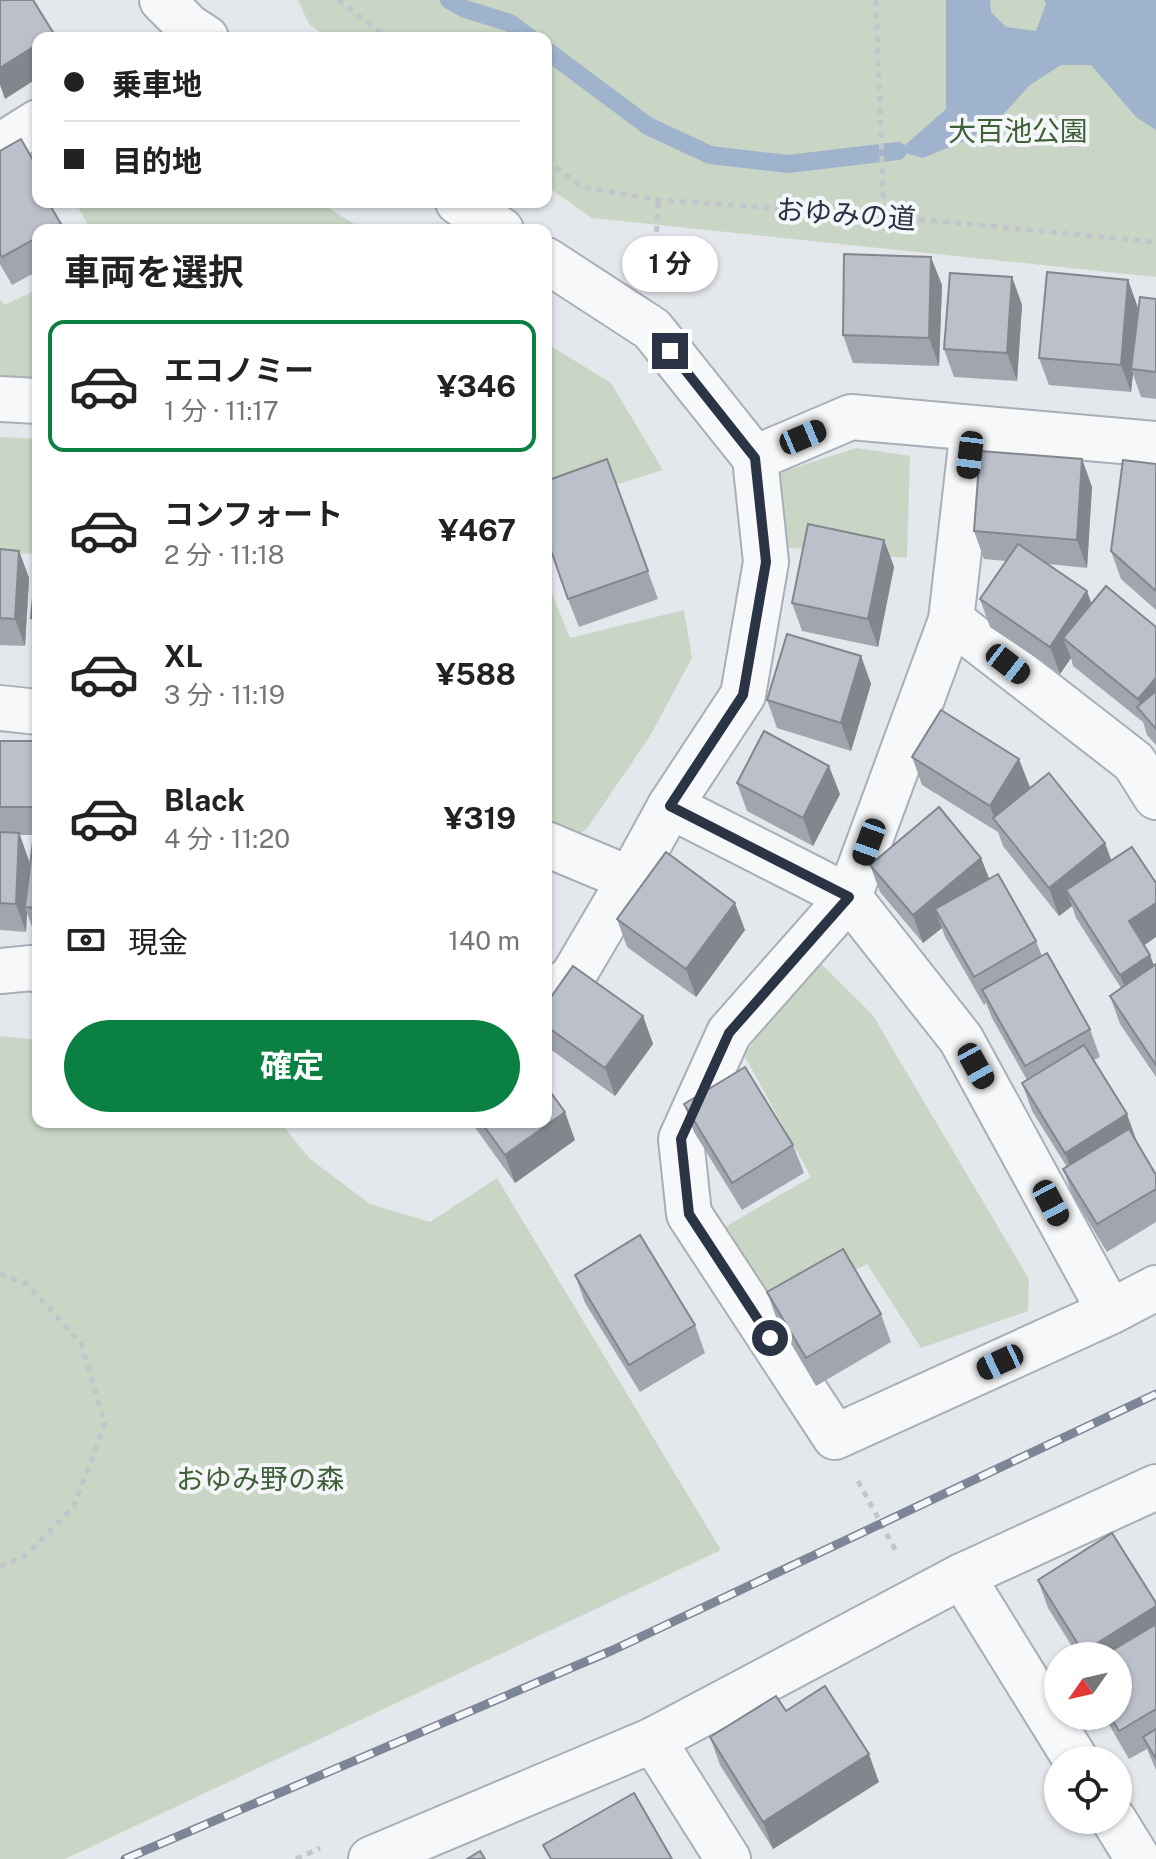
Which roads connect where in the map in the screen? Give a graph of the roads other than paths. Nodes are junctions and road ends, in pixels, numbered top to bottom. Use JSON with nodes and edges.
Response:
{"nodes":[{"id":1,"x":32,"y":126,"type":"edge"},
{"id":2,"x":0,"y":146,"type":"edge"},
{"id":3,"x":467,"y":208,"type":"edge"},
{"id":4,"x":492,"y":224,"type":"edge"},
{"id":5,"x":552,"y":264,"type":"edge"},
{"id":6,"x":0,"y":399,"type":"edge"},
{"id":7,"x":32,"y":401,"type":"edge"},
{"id":8,"x":973,"y":428,"type":"junction"},
{"id":9,"x":1156,"y":444,"type":"edge"},
{"id":10,"x":755,"y":458,"type":"junction"},
{"id":11,"x":951,"y":620,"type":"junction"},
{"id":12,"x":0,"y":708,"type":"edge"},
{"id":13,"x":32,"y":711,"type":"edge"},
{"id":14,"x":1156,"y":797,"type":"edge"},
{"id":15,"x":670,"y":806,"type":"junction"},
{"id":16,"x":552,"y":846,"type":"edge"},
{"id":17,"x":630,"y":879,"type":"junction"},
{"id":18,"x":849,"y":897,"type":"junction"},
{"id":19,"x":32,"y":970,"type":"edge"},
{"id":20,"x":0,"y":971,"type":"edge"},
{"id":21,"x":552,"y":993,"type":"edge"},
{"id":22,"x":1156,"y":1288,"type":"edge"},
{"id":23,"x":1110,"y":1312,"type":"junction"},
{"id":24,"x":1156,"y":1487,"type":"edge"},
{"id":25,"x":962,"y":1576,"type":"junction"},
{"id":26,"x":653,"y":1740,"type":"junction"},
{"id":27,"x":1067,"y":1746,"type":"edge"},
{"id":28,"x":1123,"y":1834,"type":"edge"},
{"id":29,"x":371,"y":1859,"type":"edge"},
{"id":30,"x":728,"y":1859,"type":"edge"},
{"id":31,"x":1138,"y":1859,"type":"edge"}],
"edges":[{"from":1,"to":2,"type":"street"},
{"from":3,"to":4,"type":"street"},
{"from":5,"to":10,"type":"street"},
{"from":6,"to":7,"type":"street"},
{"from":8,"to":9,"type":"street"},
{"from":8,"to":10,"type":"street"},
{"from":8,"to":11,"type":"street"},
{"from":10,"to":15,"type":"street"},
{"from":11,"to":14,"type":"street"},
{"from":11,"to":18,"type":"street"},
{"from":12,"to":13,"type":"street"},
{"from":15,"to":17,"type":"street"},
{"from":15,"to":18,"type":"street"},
{"from":16,"to":17,"type":"street"},
{"from":17,"to":21,"type":"street"},
{"from":18,"to":23,"type":"street"},
{"from":18,"to":23,"type":"street"},
{"from":19,"to":20,"type":"street"},
{"from":22,"to":23,"type":"street"},
{"from":24,"to":25,"type":"street"},
{"from":25,"to":26,"type":"street"},
{"from":25,"to":27,"type":"street"},
{"from":26,"to":29,"type":"street"},
{"from":26,"to":30,"type":"street"},
{"from":28,"to":31,"type":"street"}]}
